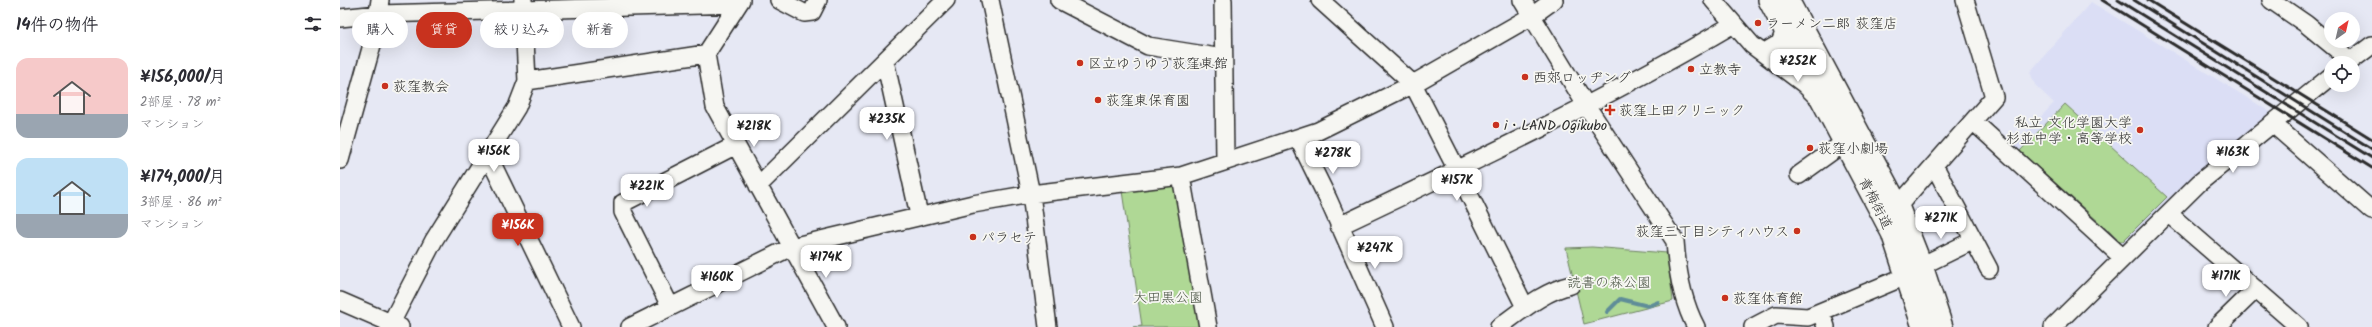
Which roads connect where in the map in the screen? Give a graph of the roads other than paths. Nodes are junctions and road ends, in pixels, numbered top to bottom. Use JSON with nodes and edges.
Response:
{"nodes":[{"id":1,"x":779,"y":0,"type":"edge"},
{"id":2,"x":818,"y":0,"type":"edge"},
{"id":3,"x":946,"y":0,"type":"edge"},
{"id":4,"x":990,"y":0,"type":"edge"},
{"id":5,"x":1059,"y":0,"type":"edge"},
{"id":6,"x":1223,"y":0,"type":"edge"},
{"id":7,"x":1320,"y":0,"type":"edge"},
{"id":8,"x":1522,"y":0,"type":"edge"},
{"id":9,"x":1554,"y":0,"type":"edge"},
{"id":10,"x":1713,"y":0,"type":"edge"},
{"id":11,"x":1769,"y":0,"type":"edge"},
{"id":12,"x":1965,"y":0,"type":"edge"},
{"id":13,"x":2271,"y":0,"type":"edge"},
{"id":14,"x":739,"y":2,"type":"edge"},
{"id":15,"x":682,"y":3,"type":"edge"},
{"id":16,"x":1789,"y":3,"type":"edge"},
{"id":17,"x":523,"y":6,"type":"edge"},
{"id":18,"x":380,"y":7,"type":"edge"},
{"id":19,"x":1532,"y":16,"type":"junction"},
{"id":20,"x":340,"y":18,"type":"edge"},
{"id":21,"x":1732,"y":25,"type":"junction"},
{"id":22,"x":1789,"y":38,"type":"junction"},
{"id":23,"x":2372,"y":45,"type":"edge"},
{"id":24,"x":1763,"y":53,"type":"junction"},
{"id":25,"x":706,"y":54,"type":"junction"},
{"id":26,"x":2343,"y":56,"type":"edge"},
{"id":27,"x":2358,"y":56,"type":"edge"},
{"id":28,"x":1223,"y":58,"type":"junction"},
{"id":29,"x":885,"y":61,"type":"junction"},
{"id":30,"x":1807,"y":71,"type":"junction"},
{"id":31,"x":527,"y":81,"type":"junction"},
{"id":32,"x":2324,"y":82,"type":"edge"},
{"id":33,"x":1412,"y":84,"type":"junction"},
{"id":34,"x":1833,"y":101,"type":"junction"},
{"id":35,"x":1586,"y":105,"type":"junction"},
{"id":36,"x":1973,"y":121,"type":"junction"},
{"id":37,"x":2272,"y":123,"type":"junction"},
{"id":38,"x":1298,"y":138,"type":"junction"},
{"id":39,"x":1845,"y":142,"type":"junction"},
{"id":40,"x":736,"y":145,"type":"junction"},
{"id":41,"x":488,"y":155,"type":"junction"},
{"id":42,"x":340,"y":160,"type":"edge"},
{"id":43,"x":1225,"y":161,"type":"junction"},
{"id":44,"x":1934,"y":165,"type":"junction"},
{"id":45,"x":1457,"y":170,"type":"junction"},
{"id":46,"x":1799,"y":175,"type":"dead end"},
{"id":47,"x":1181,"y":176,"type":"junction"},
{"id":48,"x":758,"y":186,"type":"junction"},
{"id":49,"x":1031,"y":194,"type":"junction"},
{"id":50,"x":1898,"y":206,"type":"junction"},
{"id":51,"x":2372,"y":210,"type":"edge"},
{"id":52,"x":2169,"y":214,"type":"junction"},
{"id":53,"x":919,"y":215,"type":"junction"},
{"id":54,"x":1339,"y":226,"type":"junction"},
{"id":55,"x":1974,"y":240,"type":"junction"},
{"id":56,"x":791,"y":246,"type":"junction"},
{"id":57,"x":2123,"y":258,"type":"junction"},
{"id":58,"x":1989,"y":269,"type":"dead end"},
{"id":59,"x":1914,"y":271,"type":"junction"},
{"id":60,"x":1571,"y":285,"type":"dead end"},
{"id":61,"x":2256,"y":289,"type":"junction"},
{"id":62,"x":340,"y":301,"type":"edge"},
{"id":63,"x":670,"y":306,"type":"junction"},
{"id":64,"x":1525,"y":307,"type":"junction"},
{"id":65,"x":1824,"y":319,"type":"edge"},
{"id":66,"x":394,"y":326,"type":"edge"},
{"id":67,"x":2056,"y":326,"type":"edge"},
{"id":68,"x":571,"y":327,"type":"edge"},
{"id":69,"x":630,"y":327,"type":"edge"},
{"id":70,"x":836,"y":327,"type":"edge"},
{"id":71,"x":1048,"y":327,"type":"edge"},
{"id":72,"x":1208,"y":327,"type":"edge"},
{"id":73,"x":1385,"y":327,"type":"edge"},
{"id":74,"x":1499,"y":327,"type":"edge"},
{"id":75,"x":1696,"y":327,"type":"edge"},
{"id":76,"x":1753,"y":327,"type":"edge"},
{"id":77,"x":1923,"y":327,"type":"edge"},
{"id":78,"x":1942,"y":327,"type":"edge"},
{"id":79,"x":2217,"y":327,"type":"edge"},
{"id":80,"x":2299,"y":327,"type":"edge"}],
"edges":[{"from":1,"to":2,"type":"street"},
{"from":3,"to":29,"type":"street"},
{"from":4,"to":49,"type":"street"},
{"from":5,"to":28,"type":"street"},
{"from":6,"to":28,"type":"street"},
{"from":7,"to":33,"type":"street"},
{"from":8,"to":19,"type":"street"},
{"from":9,"to":19,"type":"street"},
{"from":10,"to":21,"type":"street"},
{"from":11,"to":22,"type":"main road","name":"青梅街道"},
{"from":12,"to":36,"type":"street"},
{"from":13,"to":26,"type":"street"},
{"from":14,"to":15,"type":"street"},
{"from":14,"to":25,"type":"street"},
{"from":15,"to":17,"type":"street"},
{"from":16,"to":22,"type":"street"},
{"from":16,"to":34,"type":"main road","name":"青梅街道"},
{"from":17,"to":18,"type":"street"},
{"from":17,"to":31,"type":"street"},
{"from":18,"to":20,"type":"street"},
{"from":18,"to":42,"type":"street"},
{"from":19,"to":33,"type":"street"},
{"from":19,"to":35,"type":"street"},
{"from":21,"to":24,"type":"street"},
{"from":21,"to":35,"type":"street"},
{"from":22,"to":24,"type":"street"},
{"from":22,"to":30,"type":"main road","name":"青梅街道"},
{"from":23,"to":27,"type":"street"},
{"from":24,"to":30,"type":"street"},
{"from":24,"to":34,"type":"street"},
{"from":25,"to":31,"type":"street"},
{"from":25,"to":40,"type":"street"},
{"from":28,"to":43,"type":"street"},
{"from":29,"to":48,"type":"street"},
{"from":29,"to":53,"type":"street"},
{"from":30,"to":34,"type":"main road","name":"青梅街道"},
{"from":31,"to":41,"type":"street"},
{"from":32,"to":37,"type":"street"},
{"from":33,"to":38,"type":"street"},
{"from":33,"to":45,"type":"street"},
{"from":34,"to":39,"type":"main road","name":"青梅街道"},
{"from":34,"to":50,"type":"main road","name":"青梅街道"},
{"from":35,"to":45,"type":"street"},
{"from":35,"to":75,"type":"street"},
{"from":36,"to":44,"type":"street"},
{"from":36,"to":57,"type":"street"},
{"from":37,"to":51,"type":"street"},
{"from":37,"to":52,"type":"street"},
{"from":38,"to":43,"type":"street"},
{"from":38,"to":54,"type":"street"},
{"from":39,"to":46,"type":"street"},
{"from":39,"to":59,"type":"main road","name":"青梅街道"},
{"from":40,"to":48,"type":"street"},
{"from":40,"to":63,"type":"street"},
{"from":41,"to":66,"type":"street"},
{"from":41,"to":68,"type":"street"},
{"from":43,"to":47,"type":"street"},
{"from":44,"to":50,"type":"street"},
{"from":44,"to":55,"type":"street"},
{"from":45,"to":54,"type":"street"},
{"from":45,"to":64,"type":"street"},
{"from":47,"to":49,"type":"street"},
{"from":47,"to":72,"type":"street"},
{"from":48,"to":56,"type":"street"},
{"from":49,"to":53,"type":"street"},
{"from":49,"to":71,"type":"street"},
{"from":50,"to":59,"type":"main road","name":"青梅街道"},
{"from":52,"to":57,"type":"street"},
{"from":52,"to":61,"type":"street"},
{"from":53,"to":56,"type":"street"},
{"from":54,"to":73,"type":"street"},
{"from":55,"to":58,"type":"street"},
{"from":55,"to":59,"type":"street"},
{"from":56,"to":63,"type":"street"},
{"from":56,"to":70,"type":"street"},
{"from":57,"to":67,"type":"street"},
{"from":59,"to":65,"type":"street"},
{"from":59,"to":77,"type":"main road","name":"青梅街道"},
{"from":59,"to":78,"type":"main road","name":"青梅街道"},
{"from":60,"to":64,"type":"street"},
{"from":61,"to":79,"type":"street"},
{"from":61,"to":80,"type":"street"},
{"from":62,"to":66,"type":"street"},
{"from":63,"to":69,"type":"street"},
{"from":64,"to":74,"type":"street"},
{"from":65,"to":76,"type":"street"}]}
